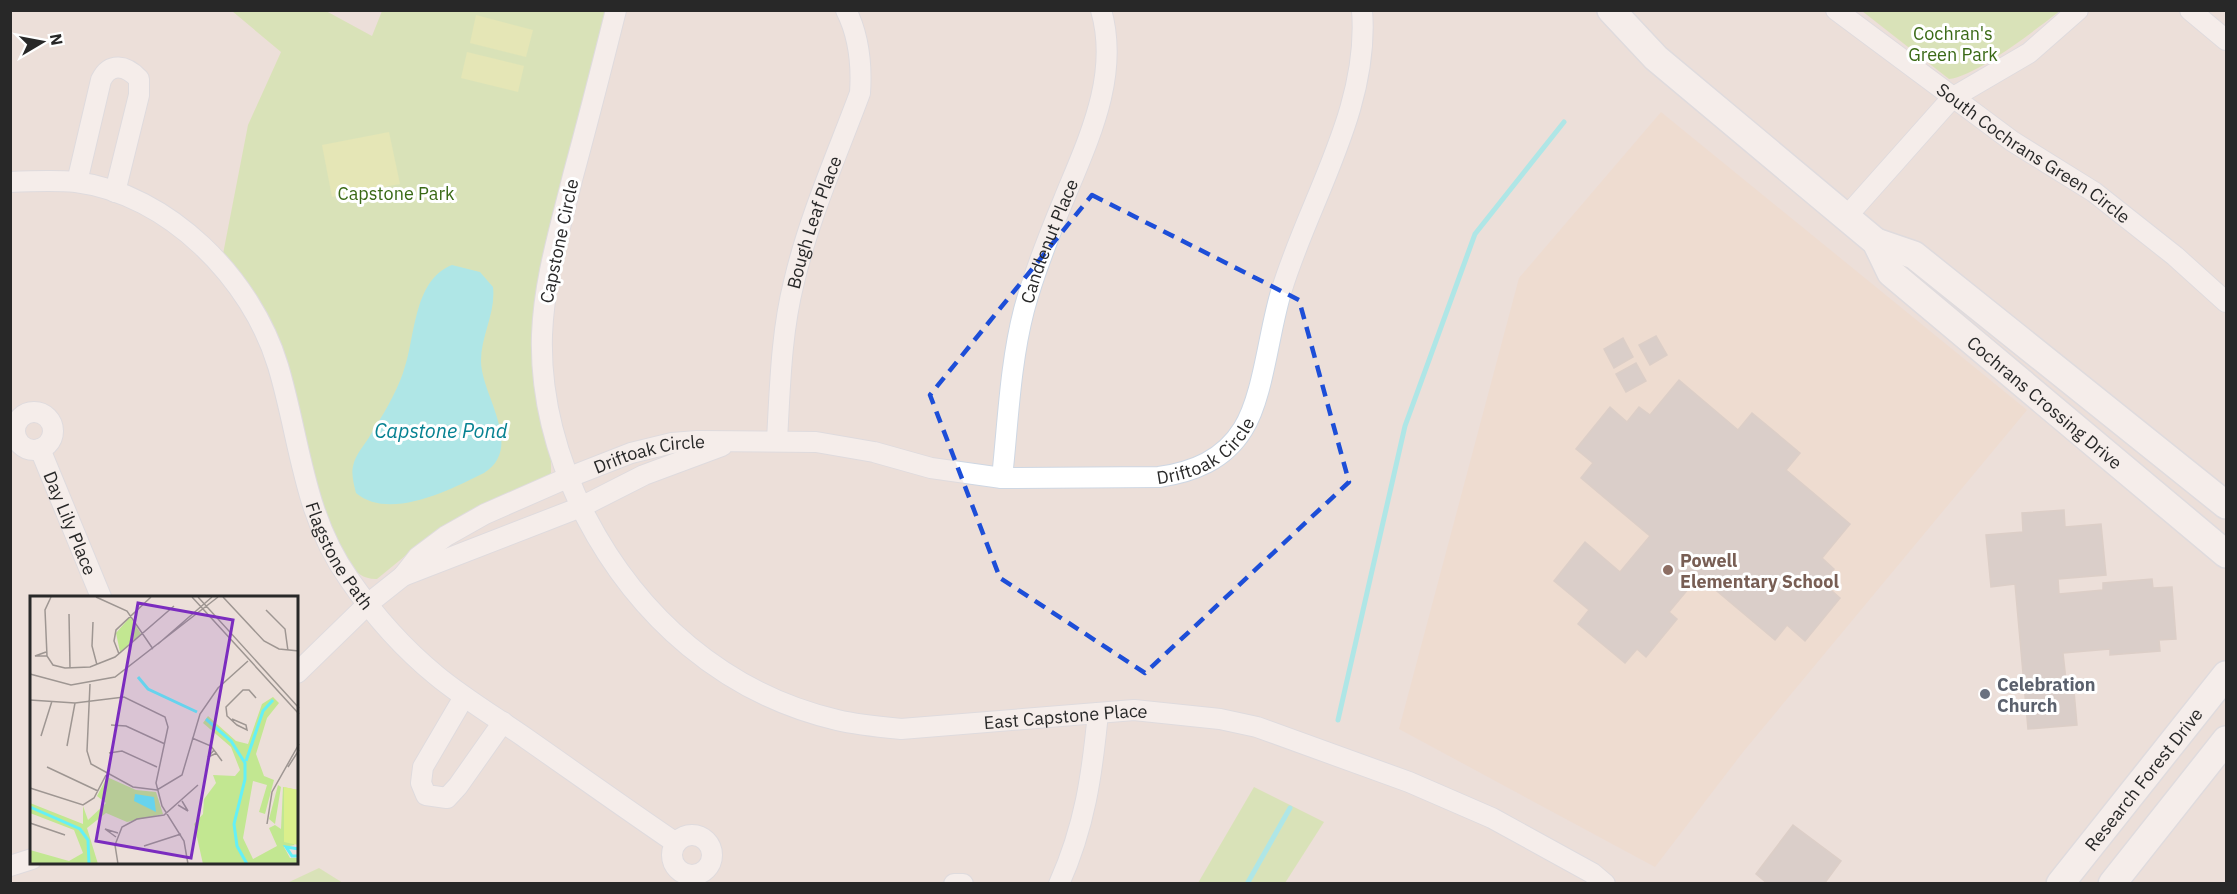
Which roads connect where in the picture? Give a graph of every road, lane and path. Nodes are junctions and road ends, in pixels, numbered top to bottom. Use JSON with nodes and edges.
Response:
{"nodes":[{"id":1,"x":616,"y":10,"type":"edge"},
{"id":2,"x":846,"y":10,"type":"edge"},
{"id":3,"x":1101,"y":10,"type":"edge"},
{"id":4,"x":1362,"y":10,"type":"edge"},
{"id":5,"x":1611,"y":10,"type":"edge"},
{"id":6,"x":1836,"y":10,"type":"edge"},
{"id":7,"x":2078,"y":10,"type":"edge"},
{"id":8,"x":2190,"y":10,"type":"edge"},
{"id":9,"x":2226,"y":40,"type":"edge"},
{"id":10,"x":1952,"y":98,"type":"junction"},
{"id":11,"x":10,"y":182,"type":"edge"},
{"id":12,"x":77,"y":182,"type":"junction"},
{"id":13,"x":115,"y":192,"type":"junction"},
{"id":14,"x":1848,"y":216,"type":"junction"},
{"id":15,"x":1876,"y":242,"type":"junction"},
{"id":16,"x":2226,"y":302,"type":"edge"},
{"id":17,"x":777,"y":440,"type":"junction"},
{"id":18,"x":736,"y":441,"type":"junction"},
{"id":19,"x":40,"y":449,"type":"dead end"},
{"id":20,"x":1002,"y":477,"type":"junction"},
{"id":21,"x":567,"y":478,"type":"junction"},
{"id":22,"x":2226,"y":506,"type":"edge"},
{"id":23,"x":581,"y":507,"type":"junction"},
{"id":24,"x":2226,"y":554,"type":"edge"},
{"id":25,"x":403,"y":576,"type":"junction"},
{"id":26,"x":101,"y":596,"type":"edge"},
{"id":27,"x":369,"y":603,"type":"junction"},
{"id":28,"x":298,"y":672,"type":"edge"},
{"id":29,"x":2226,"y":675,"type":"edge"},
{"id":30,"x":464,"y":697,"type":"junction"},
{"id":31,"x":1098,"y":713,"type":"junction"},
{"id":32,"x":503,"y":722,"type":"junction"},
{"id":33,"x":2226,"y":740,"type":"edge"},
{"id":34,"x":676,"y":843,"type":"dead end"},
{"id":35,"x":30,"y":860,"type":"edge"},
{"id":36,"x":10,"y":866,"type":"edge"},
{"id":37,"x":1594,"y":880,"type":"edge"},
{"id":38,"x":954,"y":884,"type":"edge"},
{"id":39,"x":963,"y":884,"type":"edge"},
{"id":40,"x":1059,"y":884,"type":"edge"},
{"id":41,"x":2060,"y":884,"type":"edge"},
{"id":42,"x":2112,"y":884,"type":"edge"}],
"edges":[{"from":1,"to":21,"type":"street","name":"Capstone Circle"},
{"from":2,"to":17,"type":"street","name":"Bough Leaf Place"},
{"from":3,"to":20,"type":"street","name":"Candlenut Place"},
{"from":4,"to":20,"type":"street","name":"Driftoak Circle"},
{"from":5,"to":14,"type":"street","name":"Cochrans Crossing Drive"},
{"from":6,"to":10,"type":"street","name":"South Cochrans Green Circle"},
{"from":7,"to":10,"type":"street"},
{"from":8,"to":9,"type":"street"},
{"from":10,"to":14,"type":"street"},
{"from":10,"to":16,"type":"street","name":"South Cochrans Green Circle"},
{"from":11,"to":12,"type":"street","name":"Flagstone Path"},
{"from":12,"to":13,"type":"street","name":"Flagstone Path"},
{"from":12,"to":13,"type":"street"},
{"from":13,"to":27,"type":"street","name":"Flagstone Path"},
{"from":14,"to":15,"type":"street","name":"Cochrans Crossing Drive"},
{"from":15,"to":22,"type":"street","name":"Cochrans Crossing Drive"},
{"from":15,"to":24,"type":"street","name":"Cochrans Crossing Drive"},
{"from":17,"to":18,"type":"street","name":"Driftoak Circle"},
{"from":17,"to":20,"type":"street","name":"Driftoak Circle"},
{"from":18,"to":21,"type":"street","name":"Driftoak Circle"},
{"from":18,"to":23,"type":"street","name":"Driftoak Circle"},
{"from":19,"to":26,"type":"street","name":"Day Lily Place"},
{"from":21,"to":23,"type":"street","name":"Capstone Circle"},
{"from":21,"to":25,"type":"street","name":"Driftoak Circle"},
{"from":23,"to":25,"type":"street","name":"Driftoak Circle"},
{"from":23,"to":31,"type":"street","name":"East Capstone Place"},
{"from":25,"to":27,"type":"street"},
{"from":27,"to":28,"type":"street"},
{"from":27,"to":30,"type":"street","name":"Flagstone Path"},
{"from":29,"to":41,"type":"street","name":"Research Forest Drive"},
{"from":30,"to":32,"type":"street","name":"Flagstone Path"},
{"from":30,"to":32,"type":"street"},
{"from":31,"to":37,"type":"street","name":"East Capstone Place"},
{"from":31,"to":40,"type":"street"},
{"from":32,"to":34,"type":"street","name":"Flagstone Path"},
{"from":33,"to":42,"type":"street"},
{"from":35,"to":36,"type":"street"},
{"from":38,"to":39,"type":"street"}]}
